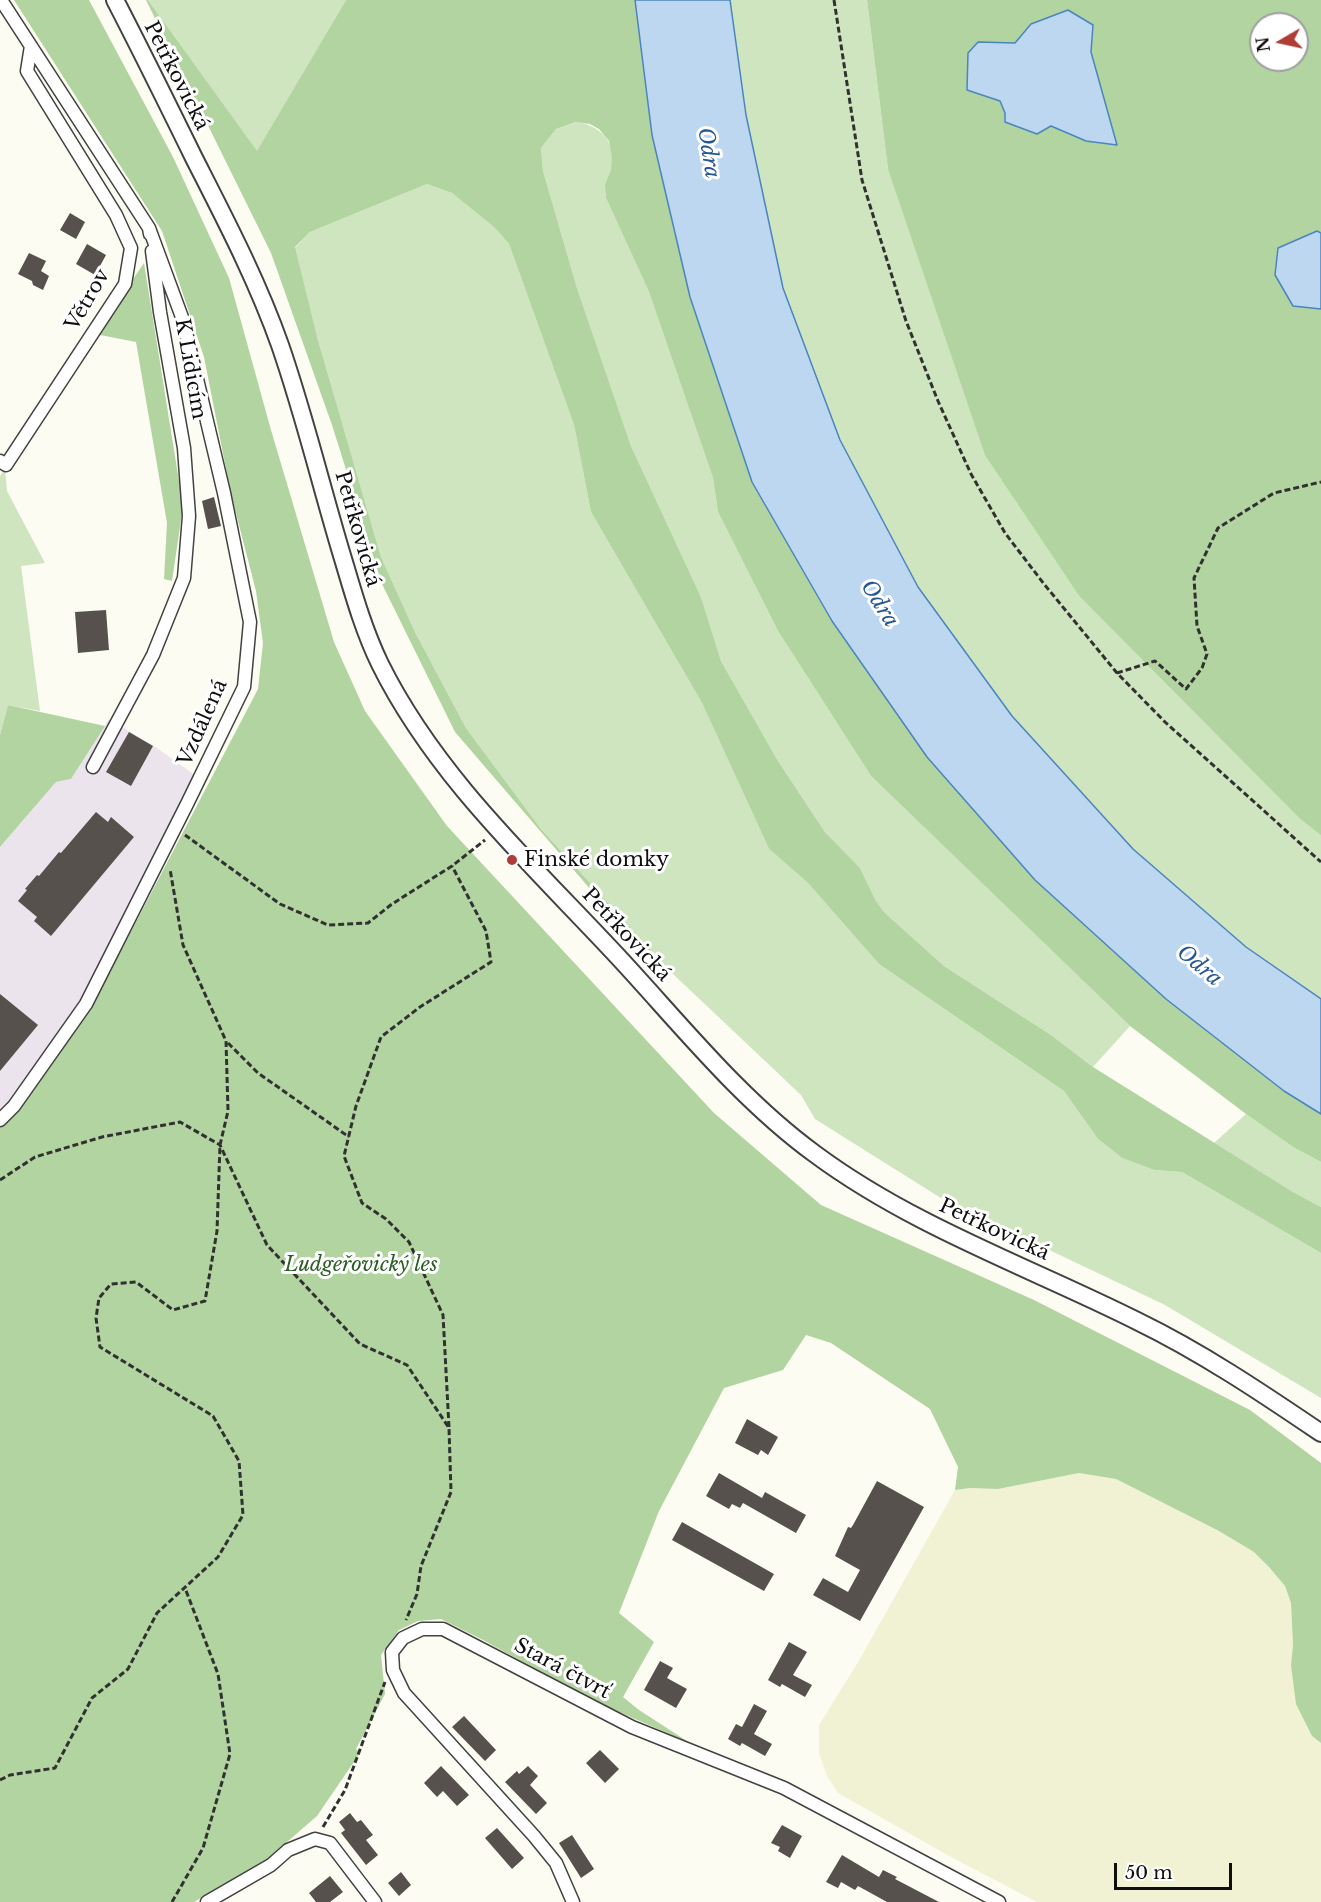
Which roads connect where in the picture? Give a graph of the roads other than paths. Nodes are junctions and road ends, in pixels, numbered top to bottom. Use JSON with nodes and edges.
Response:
{"nodes":[{"id":1,"x":1,"y":0,"type":"edge"},
{"id":2,"x":115,"y":0,"type":"edge"},
{"id":3,"x":31,"y":46,"type":"junction"},
{"id":4,"x":149,"y":228,"type":"junction"},
{"id":5,"x":0,"y":462,"type":"edge"},
{"id":6,"x":93,"y":767,"type":"dead end"},
{"id":7,"x":0,"y":1120,"type":"edge"},
{"id":8,"x":1321,"y":1434,"type":"edge"},
{"id":9,"x":207,"y":1902,"type":"edge"},
{"id":10,"x":375,"y":1902,"type":"edge"},
{"id":11,"x":573,"y":1902,"type":"edge"},
{"id":12,"x":999,"y":1902,"type":"edge"}],
"edges":[{"from":1,"to":3,"type":"street","name":"K Lidicím"},
{"from":2,"to":8,"type":"street","name":"Petřkovická"},
{"from":3,"to":4,"type":"street","name":"K Lidicím"},
{"from":3,"to":5,"type":"street","name":"Větrov"},
{"from":4,"to":6,"type":"street","name":"K Lidicím"},
{"from":4,"to":7,"type":"street","name":"Vzdálená"},
{"from":9,"to":10,"type":"street"},
{"from":11,"to":12,"type":"street","name":"Stará čtvrť"}]}
